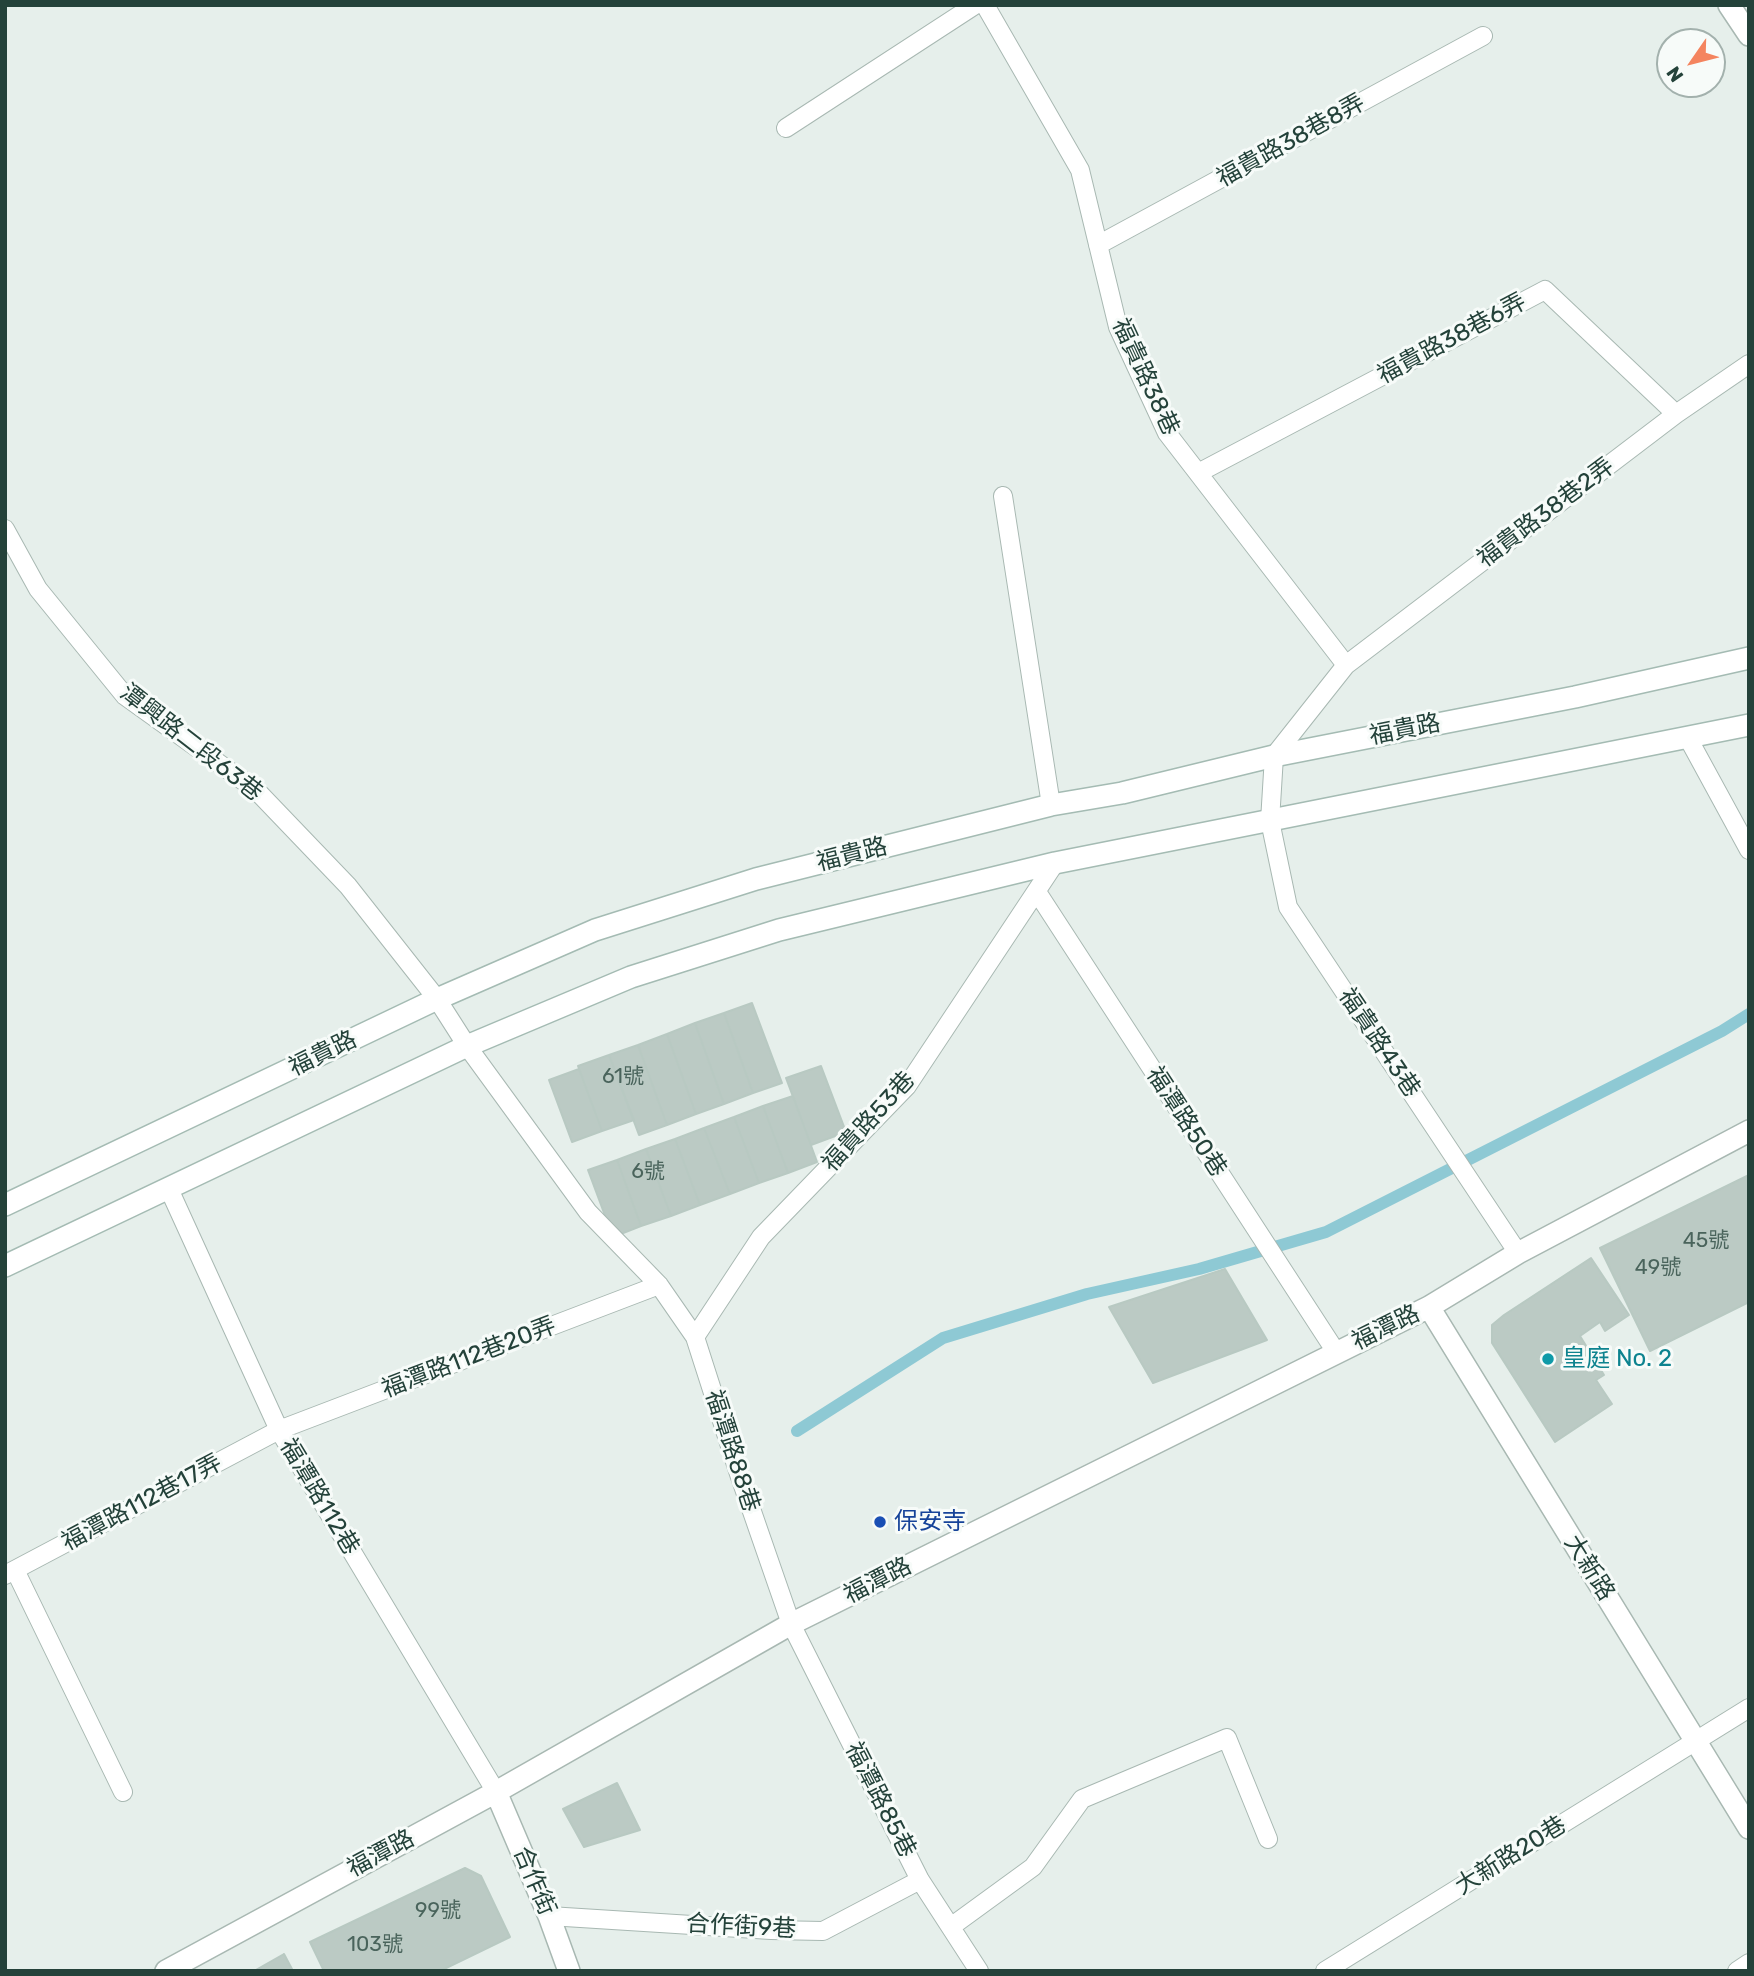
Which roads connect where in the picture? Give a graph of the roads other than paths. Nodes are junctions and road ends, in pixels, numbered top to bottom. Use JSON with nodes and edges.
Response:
{"nodes":[{"id":1,"x":975,"y":5,"type":"edge"},
{"id":2,"x":985,"y":5,"type":"edge"},
{"id":3,"x":1729,"y":5,"type":"edge"},
{"id":4,"x":1749,"y":35,"type":"edge"},
{"id":5,"x":1483,"y":36,"type":"dead end"},
{"id":6,"x":786,"y":128,"type":"dead end"},
{"id":7,"x":1098,"y":245,"type":"junction"},
{"id":8,"x":1749,"y":364,"type":"edge"},
{"id":9,"x":1676,"y":414,"type":"junction"},
{"id":10,"x":1200,"y":472,"type":"junction"},
{"id":11,"x":1003,"y":496,"type":"dead end"},
{"id":12,"x":5,"y":529,"type":"edge"},
{"id":13,"x":1749,"y":658,"type":"edge"},
{"id":14,"x":1346,"y":665,"type":"junction"},
{"id":15,"x":1749,"y":726,"type":"edge"},
{"id":16,"x":1688,"y":738,"type":"junction"},
{"id":17,"x":1274,"y":755,"type":"junction"},
{"id":18,"x":1051,"y":805,"type":"junction"},
{"id":19,"x":1270,"y":821,"type":"junction"},
{"id":20,"x":1749,"y":850,"type":"edge"},
{"id":21,"x":1055,"y":863,"type":"junction"},
{"id":22,"x":1037,"y":892,"type":"junction"},
{"id":23,"x":437,"y":999,"type":"junction"},
{"id":24,"x":467,"y":1046,"type":"junction"},
{"id":25,"x":1749,"y":1131,"type":"edge"},
{"id":26,"x":169,"y":1189,"type":"junction"},
{"id":27,"x":5,"y":1205,"type":"edge"},
{"id":28,"x":1518,"y":1253,"type":"junction"},
{"id":29,"x":5,"y":1266,"type":"edge"},
{"id":30,"x":659,"y":1285,"type":"junction"},
{"id":31,"x":1429,"y":1307,"type":"junction"},
{"id":32,"x":695,"y":1337,"type":"junction"},
{"id":33,"x":1336,"y":1352,"type":"junction"},
{"id":34,"x":279,"y":1430,"type":"junction"},
{"id":35,"x":10,"y":1573,"type":"edge"},
{"id":36,"x":792,"y":1624,"type":"junction"},
{"id":37,"x":1749,"y":1708,"type":"edge"},
{"id":38,"x":1697,"y":1742,"type":"junction"},
{"id":39,"x":123,"y":1792,"type":"dead end"},
{"id":40,"x":496,"y":1792,"type":"junction"},
{"id":41,"x":1749,"y":1828,"type":"edge"},
{"id":42,"x":1268,"y":1839,"type":"dead end"},
{"id":43,"x":920,"y":1880,"type":"junction"},
{"id":44,"x":549,"y":1916,"type":"junction"},
{"id":45,"x":952,"y":1926,"type":"junction"},
{"id":46,"x":1749,"y":1964,"type":"edge"},
{"id":47,"x":166,"y":1971,"type":"edge"},
{"id":48,"x":569,"y":1971,"type":"edge"},
{"id":49,"x":979,"y":1971,"type":"edge"},
{"id":50,"x":1325,"y":1971,"type":"edge"},
{"id":51,"x":1737,"y":1971,"type":"edge"}],
"edges":[{"from":1,"to":6,"type":"lane"},
{"from":2,"to":7,"type":"lane","name":"福貴路38巷"},
{"from":3,"to":4,"type":"street"},
{"from":5,"to":7,"type":"lane","name":"福貴路38巷8弄"},
{"from":7,"to":10,"type":"lane","name":"福貴路38巷"},
{"from":8,"to":9,"type":"lane","name":"福貴路38巷2弄"},
{"from":9,"to":10,"type":"lane","name":"福貴路38巷6弄"},
{"from":9,"to":14,"type":"lane","name":"福貴路38巷2弄"},
{"from":10,"to":14,"type":"lane","name":"福貴路38巷"},
{"from":11,"to":18,"type":"lane"},
{"from":12,"to":23,"type":"lane","name":"潭興路二段63巷"},
{"from":13,"to":17,"type":"street","name":"福貴路"},
{"from":14,"to":17,"type":"lane"},
{"from":15,"to":16,"type":"street"},
{"from":16,"to":19,"type":"street"},
{"from":16,"to":20,"type":"lane"},
{"from":17,"to":18,"type":"street","name":"福貴路"},
{"from":17,"to":19,"type":"lane"},
{"from":18,"to":23,"type":"street","name":"福貴路"},
{"from":19,"to":21,"type":"street"},
{"from":19,"to":28,"type":"lane","name":"福貴路43巷"},
{"from":21,"to":22,"type":"lane","name":"福貴路53巷"},
{"from":21,"to":24,"type":"street"},
{"from":22,"to":32,"type":"lane","name":"福貴路53巷"},
{"from":22,"to":33,"type":"lane","name":"福潭路50巷"},
{"from":23,"to":24,"type":"lane","name":"潭興路二段63巷"},
{"from":23,"to":27,"type":"street","name":"福貴路"},
{"from":24,"to":26,"type":"street"},
{"from":24,"to":30,"type":"lane","name":"潭興路二段63巷"},
{"from":25,"to":28,"type":"street","name":"福潭路"},
{"from":26,"to":29,"type":"street"},
{"from":26,"to":34,"type":"lane","name":"福潭路112巷"},
{"from":28,"to":31,"type":"street","name":"福潭路"},
{"from":30,"to":32,"type":"lane","name":"福潭路88巷"},
{"from":30,"to":34,"type":"lane","name":"福潭路112巷20弄"},
{"from":31,"to":33,"type":"street","name":"福潭路"},
{"from":31,"to":38,"type":"street","name":"大新路"},
{"from":32,"to":36,"type":"lane","name":"福潭路88巷"},
{"from":33,"to":36,"type":"street","name":"福潭路"},
{"from":34,"to":35,"type":"lane","name":"福潭路112巷17弄"},
{"from":34,"to":40,"type":"lane","name":"福潭路112巷"},
{"from":35,"to":39,"type":"lane"},
{"from":36,"to":40,"type":"street","name":"福潭路"},
{"from":36,"to":43,"type":"lane","name":"福潭路85巷"},
{"from":37,"to":38,"type":"lane","name":"大新路20巷"},
{"from":38,"to":41,"type":"street","name":"大新路"},
{"from":38,"to":50,"type":"lane","name":"大新路20巷"},
{"from":40,"to":44,"type":"street","name":"合作街"},
{"from":40,"to":47,"type":"street","name":"福潭路"},
{"from":42,"to":45,"type":"lane"},
{"from":43,"to":44,"type":"lane","name":"合作街9巷"},
{"from":43,"to":45,"type":"lane","name":"福潭路85巷"},
{"from":44,"to":48,"type":"street","name":"合作街"},
{"from":45,"to":49,"type":"lane","name":"福潭路85巷"},
{"from":46,"to":51,"type":"lane"}]}
